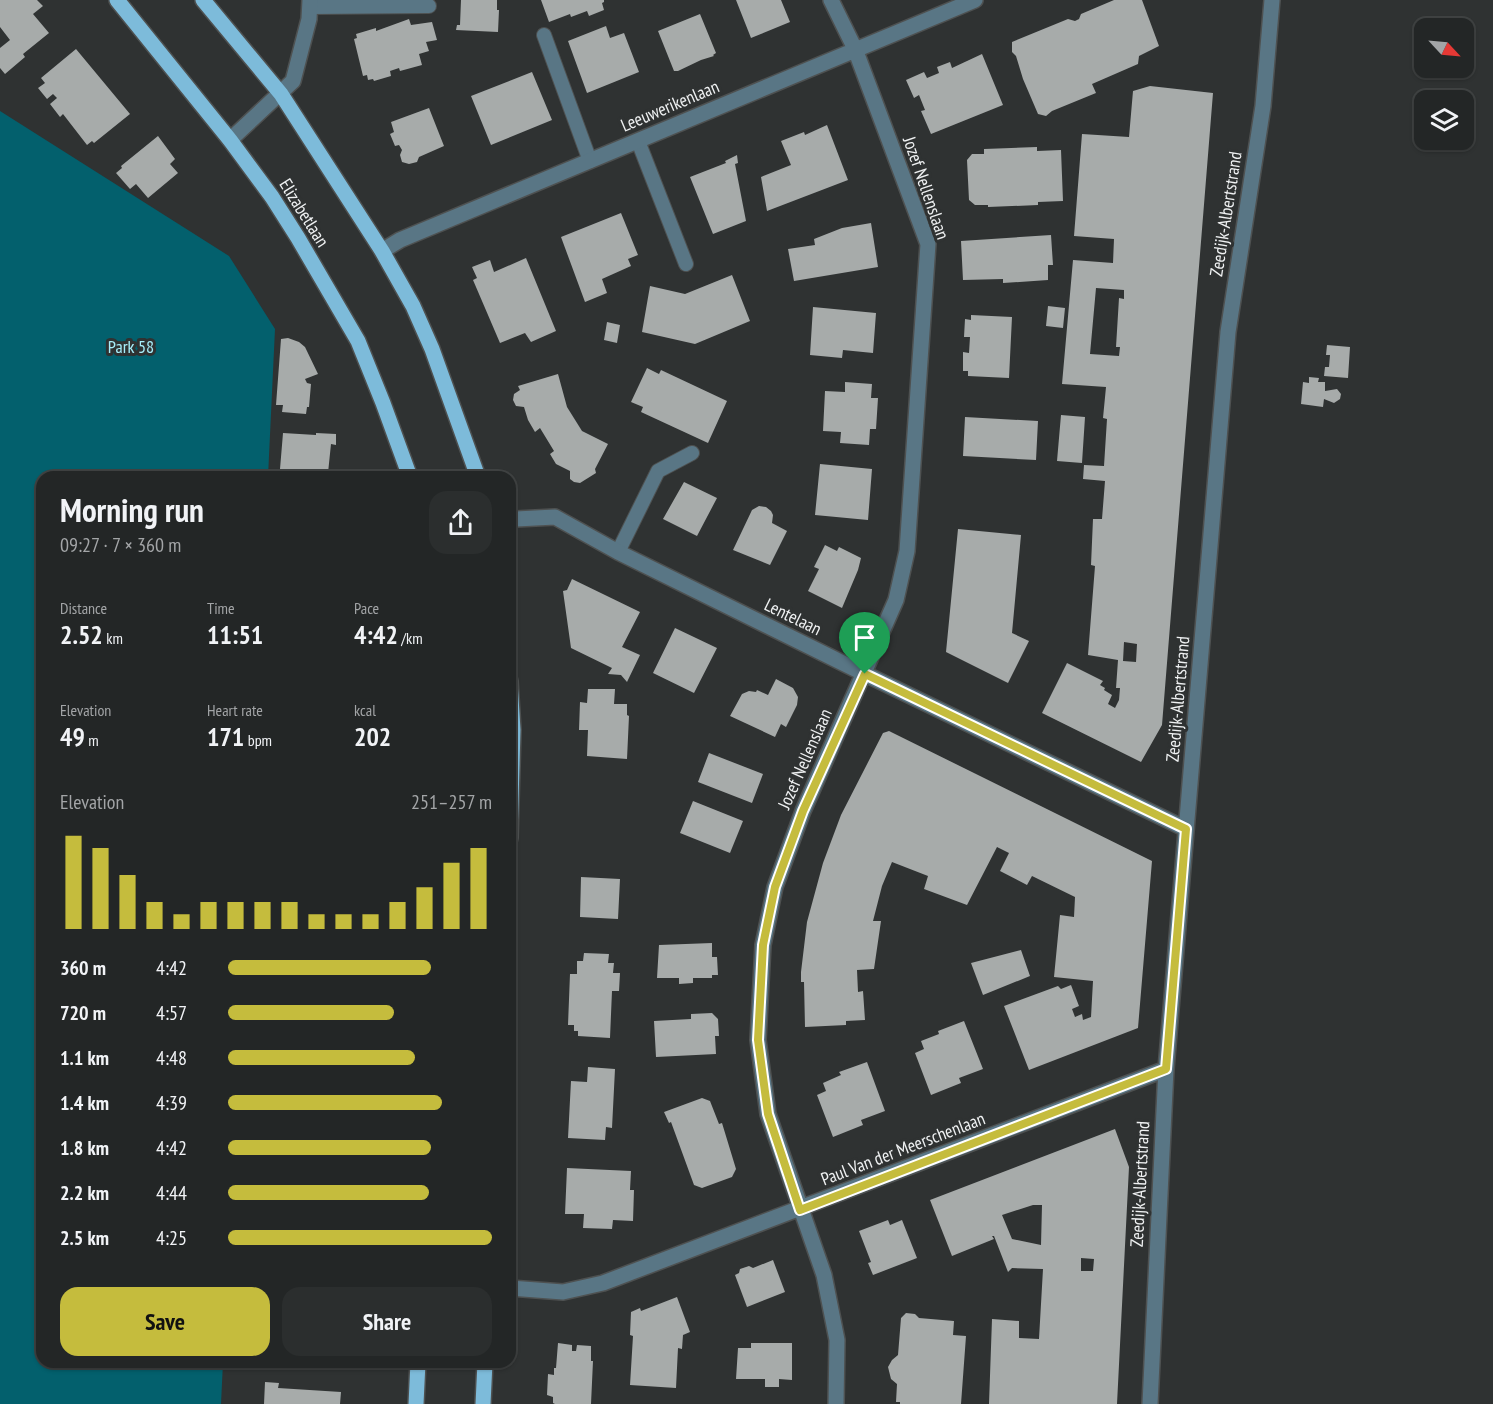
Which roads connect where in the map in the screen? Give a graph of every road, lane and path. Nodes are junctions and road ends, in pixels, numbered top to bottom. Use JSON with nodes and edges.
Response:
{"nodes":[{"id":1,"x":117,"y":0,"type":"edge"},
{"id":2,"x":203,"y":0,"type":"edge"},
{"id":3,"x":831,"y":0,"type":"edge"},
{"id":4,"x":975,"y":0,"type":"edge"},
{"id":5,"x":1272,"y":0,"type":"edge"},
{"id":6,"x":310,"y":3,"type":"edge"},
{"id":7,"x":429,"y":6,"type":"dead end"},
{"id":8,"x":544,"y":36,"type":"dead end"},
{"id":9,"x":855,"y":49,"type":"junction"},
{"id":10,"x":281,"y":94,"type":"junction"},
{"id":11,"x":230,"y":140,"type":"junction"},
{"id":12,"x":638,"y":141,"type":"junction"},
{"id":13,"x":590,"y":161,"type":"junction"},
{"id":14,"x":382,"y":250,"type":"junction"},
{"id":15,"x":686,"y":264,"type":"dead end"},
{"id":16,"x":692,"y":453,"type":"dead end"},
{"id":17,"x":408,"y":471,"type":"edge"},
{"id":18,"x":476,"y":471,"type":"edge"},
{"id":19,"x":516,"y":519,"type":"edge"},
{"id":20,"x":618,"y":552,"type":"junction"},
{"id":21,"x":865,"y":674,"type":"junction"},
{"id":22,"x":1186,"y":829,"type":"junction"},
{"id":23,"x":1166,"y":1069,"type":"junction"},
{"id":24,"x":800,"y":1210,"type":"junction"},
{"id":25,"x":516,"y":1288,"type":"edge"},
{"id":26,"x":418,"y":1368,"type":"edge"},
{"id":27,"x":484,"y":1368,"type":"edge"},
{"id":28,"x":416,"y":1404,"type":"edge"},
{"id":29,"x":483,"y":1404,"type":"edge"},
{"id":30,"x":836,"y":1404,"type":"edge"},
{"id":31,"x":1150,"y":1404,"type":"edge"}],
"edges":[{"from":1,"to":11,"type":"main road","name":"Elizabetlaan"},
{"from":2,"to":10,"type":"main road"},
{"from":3,"to":9,"type":"street","name":"Jozef Nellenslaan"},
{"from":4,"to":9,"type":"street","name":"Leeuwerikenlaan"},
{"from":5,"to":22,"type":"street","name":"Zeedijk-Albertstrand"},
{"from":6,"to":7,"type":"lane"},
{"from":6,"to":10,"type":"street"},
{"from":8,"to":13,"type":"lane"},
{"from":9,"to":12,"type":"street","name":"Leeuwerikenlaan"},
{"from":9,"to":21,"type":"street","name":"Jozef Nellenslaan"},
{"from":10,"to":11,"type":"street"},
{"from":10,"to":14,"type":"main road"},
{"from":11,"to":17,"type":"main road","name":"Elizabetlaan"},
{"from":12,"to":13,"type":"street","name":"Leeuwerikenlaan"},
{"from":12,"to":15,"type":"lane"},
{"from":13,"to":14,"type":"street","name":"Leeuwerikenlaan"},
{"from":14,"to":18,"type":"main road"},
{"from":16,"to":20,"type":"lane"},
{"from":19,"to":20,"type":"street","name":"Lentelaan"},
{"from":20,"to":21,"type":"street","name":"Lentelaan"},
{"from":21,"to":22,"type":"street","name":"Lentelaan"},
{"from":21,"to":24,"type":"street","name":"Jozef Nellenslaan"},
{"from":22,"to":23,"type":"street","name":"Zeedijk-Albertstrand"},
{"from":23,"to":24,"type":"street","name":"Paul Van der Meerschenlaan"},
{"from":23,"to":31,"type":"street","name":"Zeedijk-Albertstrand"},
{"from":24,"to":25,"type":"street","name":"Paul Van der Meerschenlaan"},
{"from":24,"to":30,"type":"street","name":"Jozef Nellenslaan"},
{"from":26,"to":28,"type":"main road"},
{"from":27,"to":29,"type":"main road"}]}
